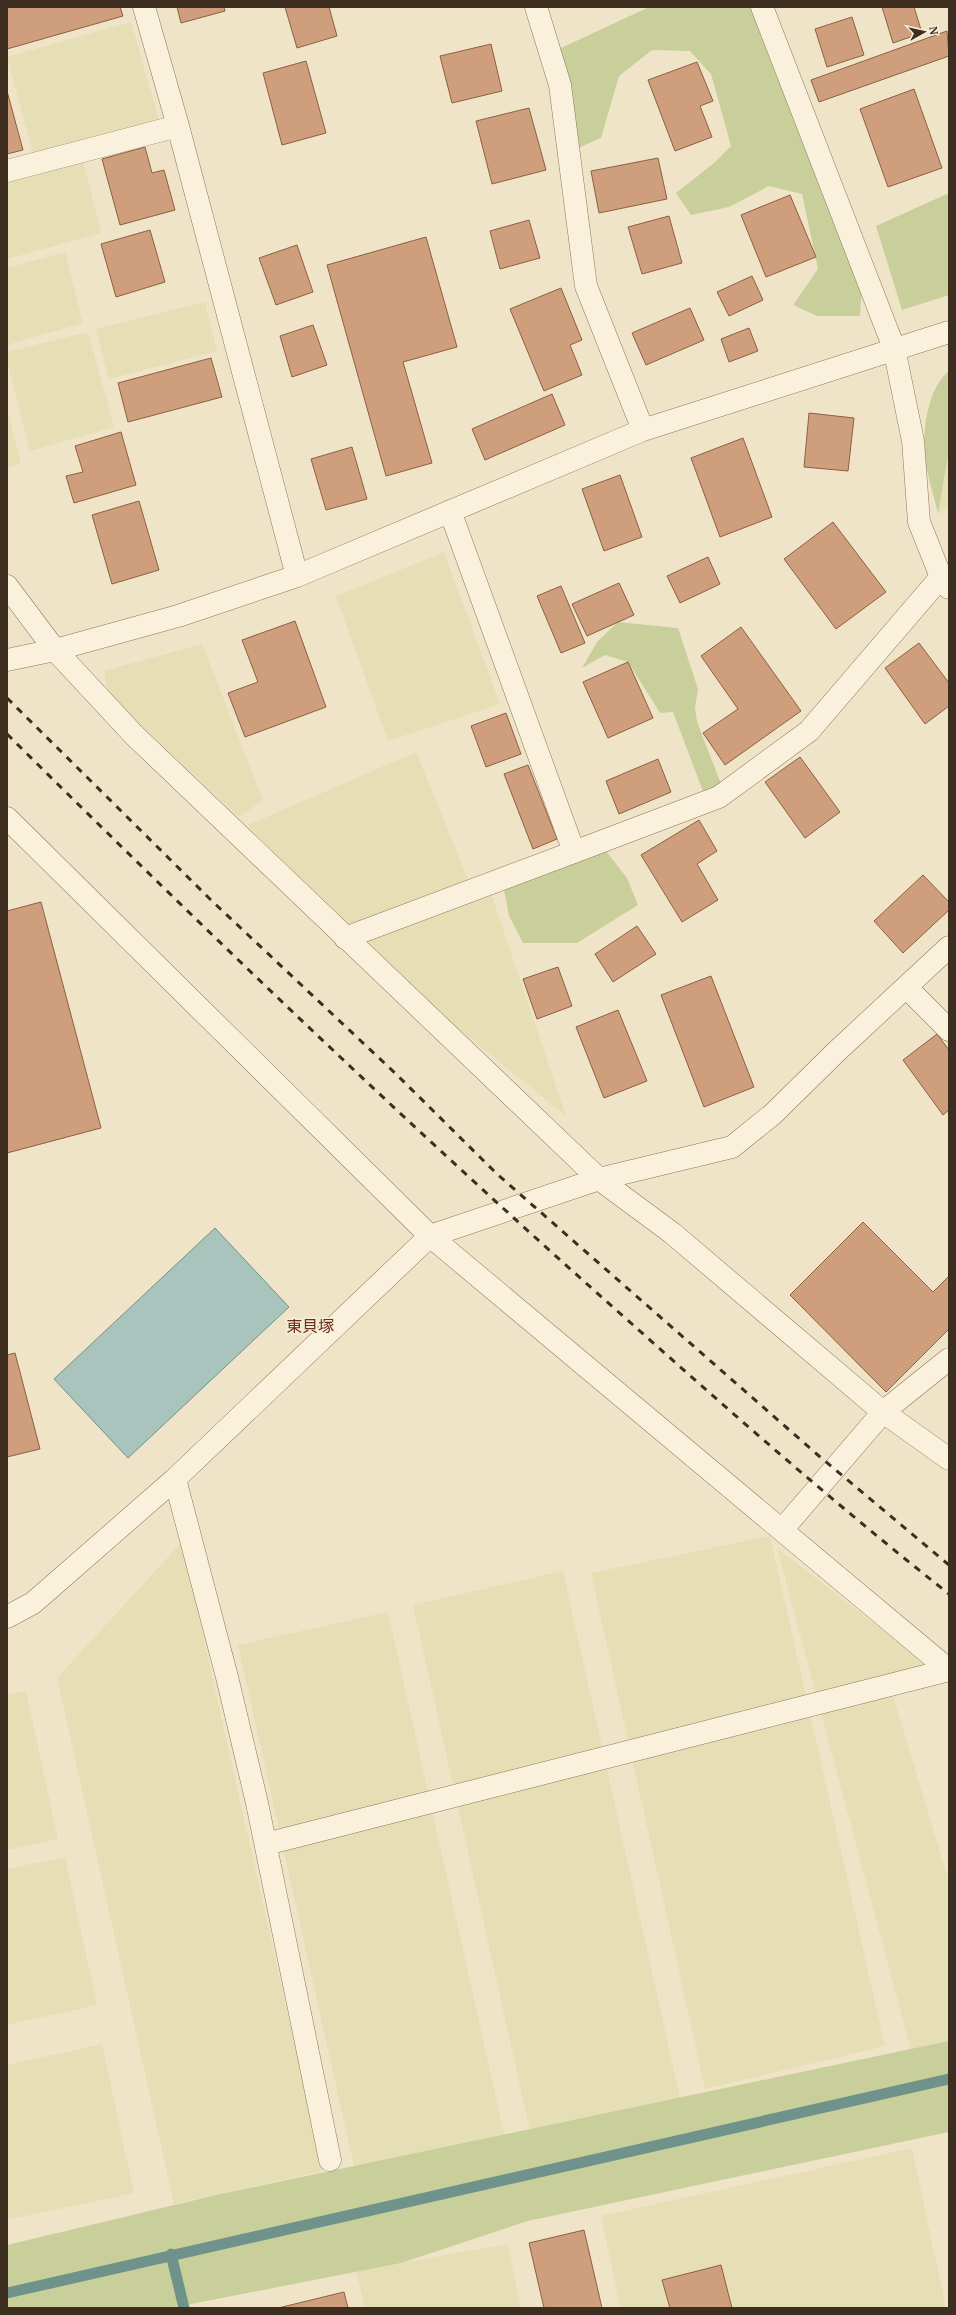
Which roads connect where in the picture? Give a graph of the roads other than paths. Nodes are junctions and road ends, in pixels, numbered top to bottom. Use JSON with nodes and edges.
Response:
{"nodes":[{"id":1,"x":144,"y":7,"type":"edge"},
{"id":2,"x":536,"y":7,"type":"edge"},
{"id":3,"x":762,"y":7,"type":"edge"},
{"id":4,"x":178,"y":126,"type":"junction"},
{"id":5,"x":7,"y":172,"type":"edge"},
{"id":6,"x":949,"y":332,"type":"edge"},
{"id":7,"x":894,"y":348,"type":"junction"},
{"id":8,"x":643,"y":430,"type":"junction"},
{"id":9,"x":450,"y":512,"type":"junction"},
{"id":10,"x":297,"y":576,"type":"junction"},
{"id":11,"x":945,"y":582,"type":"edge"},
{"id":12,"x":7,"y":586,"type":"edge"},
{"id":13,"x":55,"y":650,"type":"junction"},
{"id":14,"x":7,"y":660,"type":"edge"},
{"id":15,"x":7,"y":818,"type":"edge"},
{"id":16,"x":574,"y":852,"type":"junction"},
{"id":17,"x":345,"y":938,"type":"junction"},
{"id":18,"x":949,"y":947,"type":"edge"},
{"id":19,"x":906,"y":987,"type":"junction"},
{"id":20,"x":949,"y":1030,"type":"edge"},
{"id":21,"x":599,"y":1179,"type":"junction"},
{"id":22,"x":430,"y":1236,"type":"junction"},
{"id":23,"x":949,"y":1359,"type":"edge"},
{"id":24,"x":883,"y":1412,"type":"junction"},
{"id":25,"x":949,"y":1459,"type":"edge"},
{"id":26,"x":175,"y":1479,"type":"junction"},
{"id":27,"x":782,"y":1530,"type":"junction"},
{"id":28,"x":7,"y":1617,"type":"edge"},
{"id":29,"x":949,"y":1670,"type":"edge"},
{"id":30,"x":266,"y":1844,"type":"junction"},
{"id":31,"x":330,"y":2160,"type":"dead end"}],
"edges":[{"from":1,"to":4,"type":"street"},
{"from":2,"to":8,"type":"street"},
{"from":3,"to":7,"type":"street"},
{"from":4,"to":5,"type":"street"},
{"from":4,"to":10,"type":"street"},
{"from":6,"to":7,"type":"street"},
{"from":7,"to":8,"type":"street"},
{"from":7,"to":11,"type":"street"},
{"from":8,"to":9,"type":"street"},
{"from":9,"to":10,"type":"street"},
{"from":9,"to":16,"type":"street"},
{"from":10,"to":13,"type":"street"},
{"from":11,"to":16,"type":"street"},
{"from":12,"to":13,"type":"street"},
{"from":13,"to":14,"type":"street"},
{"from":13,"to":17,"type":"street"},
{"from":15,"to":22,"type":"street"},
{"from":16,"to":17,"type":"street"},
{"from":17,"to":21,"type":"street"},
{"from":18,"to":19,"type":"street"},
{"from":19,"to":20,"type":"street"},
{"from":19,"to":21,"type":"street"},
{"from":21,"to":22,"type":"street"},
{"from":21,"to":24,"type":"street"},
{"from":22,"to":26,"type":"street"},
{"from":22,"to":27,"type":"street"},
{"from":23,"to":24,"type":"street"},
{"from":24,"to":25,"type":"street"},
{"from":24,"to":27,"type":"street"},
{"from":26,"to":28,"type":"street"},
{"from":26,"to":30,"type":"street"},
{"from":27,"to":29,"type":"street"},
{"from":29,"to":30,"type":"street"},
{"from":30,"to":31,"type":"street"}]}
